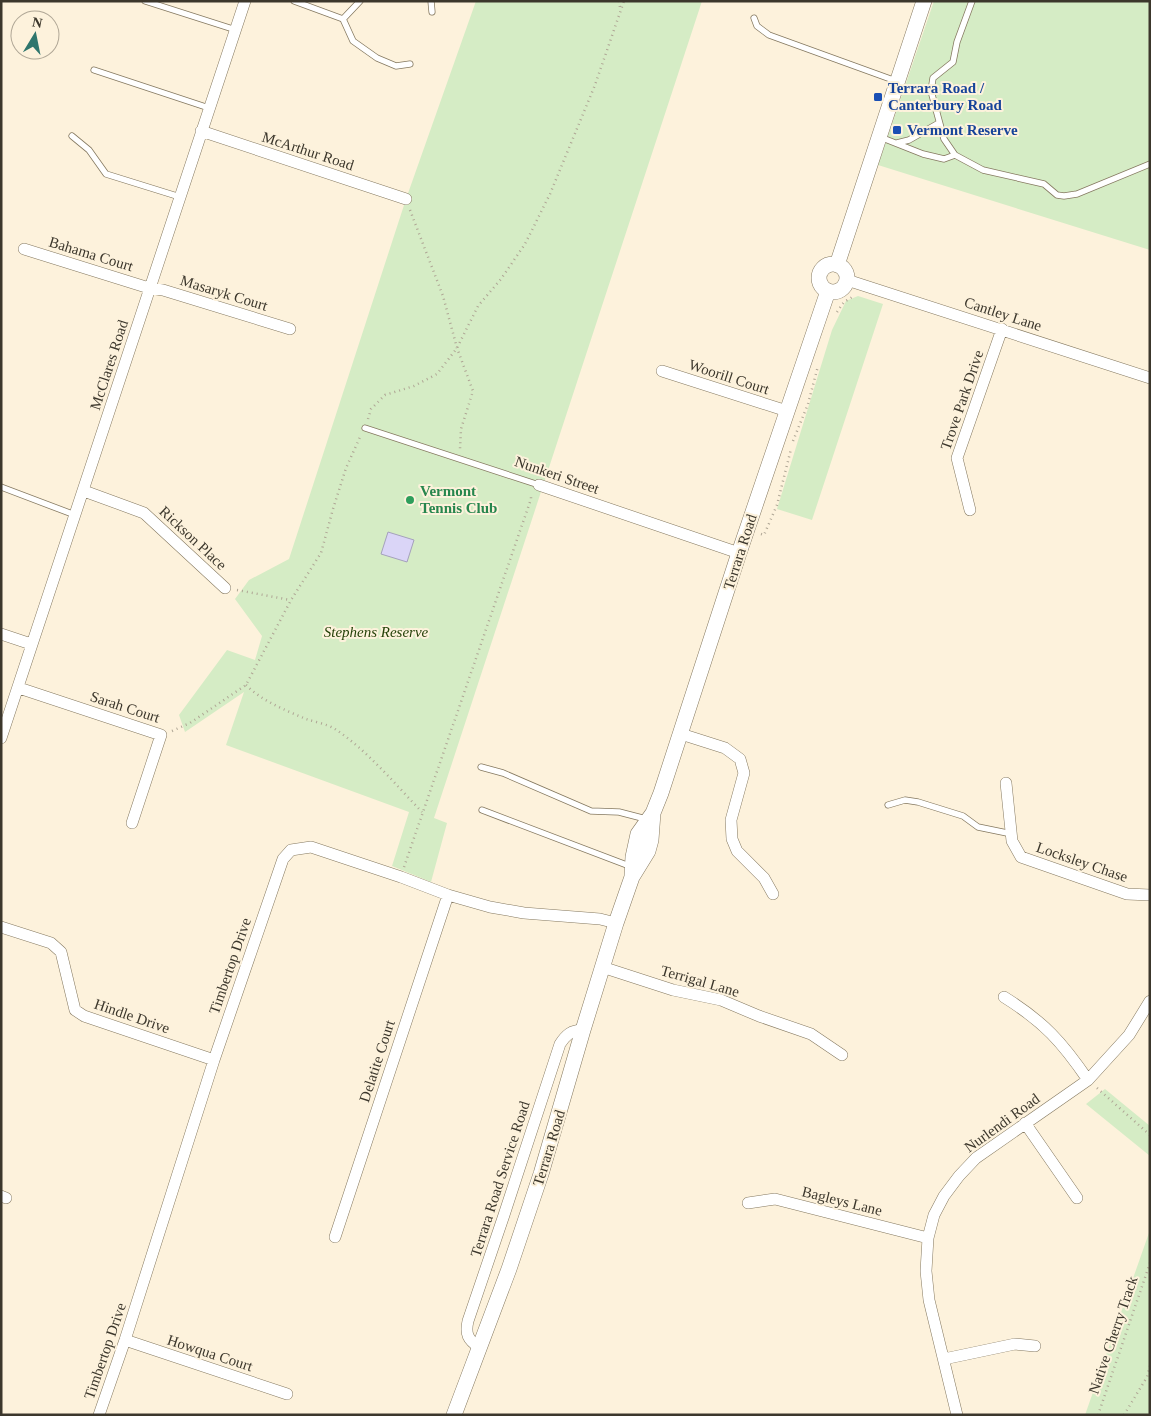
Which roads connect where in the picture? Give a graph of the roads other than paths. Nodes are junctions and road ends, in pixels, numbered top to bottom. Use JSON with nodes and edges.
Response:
{"nodes":[{"id":1,"x":146,"y":1,"type":"edge"},
{"id":2,"x":245,"y":1,"type":"edge"},
{"id":3,"x":294,"y":1,"type":"edge"},
{"id":4,"x":360,"y":1,"type":"edge"},
{"id":5,"x":431,"y":1,"type":"edge"},
{"id":6,"x":924,"y":1,"type":"edge"},
{"id":7,"x":972,"y":1,"type":"edge"},
{"id":8,"x":432,"y":12,"type":"dead end"},
{"id":9,"x":754,"y":18,"type":"dead end"},
{"id":10,"x":343,"y":19,"type":"junction"},
{"id":11,"x":236,"y":30,"type":"junction"},
{"id":12,"x":410,"y":64,"type":"dead end"},
{"id":13,"x":94,"y":70,"type":"dead end"},
{"id":14,"x":898,"y":82,"type":"junction"},
{"id":15,"x":209,"y":108,"type":"junction"},
{"id":16,"x":939,"y":123,"type":"junction"},
{"id":17,"x":201,"y":131,"type":"junction"},
{"id":18,"x":72,"y":136,"type":"dead end"},
{"id":19,"x":880,"y":138,"type":"junction"},
{"id":20,"x":897,"y":143,"type":"junction"},
{"id":21,"x":955,"y":155,"type":"junction"},
{"id":22,"x":1150,"y":164,"type":"edge"},
{"id":23,"x":180,"y":197,"type":"junction"},
{"id":24,"x":406,"y":200,"type":"road end"},
{"id":25,"x":24,"y":249,"type":"dead end"},
{"id":26,"x":837,"y":265,"type":"junction"},
{"id":27,"x":847,"y":280,"type":"junction"},
{"id":28,"x":150,"y":288,"type":"junction"},
{"id":29,"x":828,"y":291,"type":"junction"},
{"id":30,"x":290,"y":328,"type":"dead end"},
{"id":31,"x":1002,"y":329,"type":"junction"},
{"id":32,"x":662,"y":371,"type":"dead end"},
{"id":33,"x":1150,"y":378,"type":"edge"},
{"id":34,"x":787,"y":411,"type":"junction"},
{"id":35,"x":365,"y":428,"type":"road end"},
{"id":36,"x":535,"y":483,"type":"joint"},
{"id":37,"x":1,"y":487,"type":"edge"},
{"id":38,"x":84,"y":491,"type":"junction"},
{"id":39,"x":970,"y":510,"type":"dead end"},
{"id":40,"x":75,"y":516,"type":"junction"},
{"id":41,"x":739,"y":553,"type":"junction"},
{"id":42,"x":225,"y":588,"type":"road end"},
{"id":43,"x":1,"y":634,"type":"edge"},
{"id":44,"x":32,"y":644,"type":"junction"},
{"id":45,"x":19,"y":688,"type":"junction"},
{"id":46,"x":681,"y":734,"type":"junction"},
{"id":47,"x":1,"y":738,"type":"edge"},
{"id":48,"x":481,"y":767,"type":"dead end"},
{"id":49,"x":1006,"y":783,"type":"dead end"},
{"id":50,"x":888,"y":806,"type":"dead end"},
{"id":51,"x":482,"y":810,"type":"dead end"},
{"id":52,"x":651,"y":818,"type":"junction"},
{"id":53,"x":132,"y":823,"type":"dead end"},
{"id":54,"x":1012,"y":834,"type":"junction"},
{"id":55,"x":634,"y":871,"type":"junction"},
{"id":56,"x":773,"y":894,"type":"dead end"},
{"id":57,"x":448,"y":895,"type":"junction"},
{"id":58,"x":1150,"y":895,"type":"edge"},
{"id":59,"x":616,"y":923,"type":"junction"},
{"id":60,"x":1,"y":927,"type":"edge"},
{"id":61,"x":602,"y":967,"type":"junction"},
{"id":62,"x":1004,"y":997,"type":"dead end"},
{"id":63,"x":1150,"y":1001,"type":"edge"},
{"id":64,"x":583,"y":1030,"type":"junction"},
{"id":65,"x":842,"y":1055,"type":"dead end"},
{"id":66,"x":214,"y":1060,"type":"junction"},
{"id":67,"x":1088,"y":1080,"type":"junction"},
{"id":68,"x":1025,"y":1123,"type":"junction"},
{"id":69,"x":1077,"y":1198,"type":"dead end"},
{"id":70,"x":748,"y":1203,"type":"dead end"},
{"id":71,"x":335,"y":1237,"type":"dead end"},
{"id":72,"x":928,"y":1238,"type":"junction"},
{"id":73,"x":124,"y":1340,"type":"junction"},
{"id":74,"x":1036,"y":1346,"type":"dead end"},
{"id":75,"x":479,"y":1347,"type":"junction"},
{"id":76,"x":944,"y":1359,"type":"junction"},
{"id":77,"x":287,"y":1394,"type":"dead end"},
{"id":78,"x":99,"y":1415,"type":"edge"},
{"id":79,"x":454,"y":1415,"type":"edge"},
{"id":80,"x":956,"y":1415,"type":"edge"}],
"edges":[{"from":1,"to":11,"type":"lane"},
{"from":2,"to":11,"type":"street","name":"McClares Road"},
{"from":3,"to":10,"type":"lane"},
{"from":4,"to":10,"type":"lane"},
{"from":5,"to":8,"type":"lane"},
{"from":6,"to":14,"type":"main road"},
{"from":7,"to":16,"type":"lane"},
{"from":9,"to":14,"type":"lane"},
{"from":10,"to":12,"type":"lane"},
{"from":11,"to":15,"type":"street","name":"McClares Road"},
{"from":13,"to":15,"type":"lane"},
{"from":14,"to":19,"type":"main road"},
{"from":15,"to":17,"type":"street","name":"McClares Road"},
{"from":16,"to":20,"type":"lane"},
{"from":16,"to":21,"type":"lane"},
{"from":17,"to":23,"type":"street","name":"McClares Road"},
{"from":17,"to":24,"type":"street","name":"McArthur Road"},
{"from":18,"to":23,"type":"lane"},
{"from":19,"to":20,"type":"lane"},
{"from":19,"to":26,"type":"main road"},
{"from":20,"to":21,"type":"lane"},
{"from":21,"to":22,"type":"lane"},
{"from":23,"to":28,"type":"street","name":"McClares Road"},
{"from":25,"to":28,"type":"street","name":"Bahama Court"},
{"from":26,"to":27,"type":"main road"},
{"from":26,"to":29,"type":"main road"},
{"from":27,"to":29,"type":"main road"},
{"from":27,"to":31,"type":"street","name":"Cantley Lane"},
{"from":28,"to":30,"type":"street","name":"Masaryk Court"},
{"from":28,"to":38,"type":"street","name":"McClares Road"},
{"from":29,"to":34,"type":"main road","name":"Terrara Road"},
{"from":31,"to":33,"type":"street","name":"Cantley Lane"},
{"from":31,"to":39,"type":"street","name":"Trove Park Drive"},
{"from":32,"to":34,"type":"street","name":"Woorill Court"},
{"from":34,"to":41,"type":"main road","name":"Terrara Road"},
{"from":35,"to":36,"type":"lane","name":"Nunkeri Street"},
{"from":36,"to":41,"type":"street","name":"Nunkeri Street"},
{"from":37,"to":40,"type":"lane"},
{"from":38,"to":40,"type":"street","name":"McClares Road"},
{"from":38,"to":42,"type":"street","name":"Rickson Place"},
{"from":40,"to":44,"type":"street","name":"McClares Road"},
{"from":41,"to":46,"type":"main road","name":"Terrara Road"},
{"from":43,"to":44,"type":"street"},
{"from":44,"to":45,"type":"street","name":"McClares Road"},
{"from":45,"to":47,"type":"street","name":"McClares Road"},
{"from":45,"to":53,"type":"street","name":"Sarah Court"},
{"from":46,"to":52,"type":"main road","name":"Terrara Road"},
{"from":46,"to":56,"type":"street"},
{"from":48,"to":52,"type":"lane"},
{"from":49,"to":54,"type":"street","name":"Locksley Chase"},
{"from":50,"to":54,"type":"lane"},
{"from":51,"to":55,"type":"lane"},
{"from":52,"to":55,"type":"main road","name":"Terrara Road"},
{"from":54,"to":58,"type":"street","name":"Locksley Chase"},
{"from":55,"to":59,"type":"main road","name":"Terrara Road"},
{"from":57,"to":59,"type":"street","name":"Timbertop Drive"},
{"from":57,"to":66,"type":"street","name":"Timbertop Drive"},
{"from":57,"to":71,"type":"street","name":"Delatite Court"},
{"from":59,"to":61,"type":"main road","name":"Terrara Road"},
{"from":60,"to":66,"type":"street","name":"Hindle Drive"},
{"from":61,"to":64,"type":"main road","name":"Terrara Road"},
{"from":61,"to":65,"type":"street","name":"Terrigal Lane"},
{"from":62,"to":67,"type":"street"},
{"from":63,"to":67,"type":"street","name":"Nurlendi Road"},
{"from":64,"to":75,"type":"main road","name":"Terrara Road"},
{"from":64,"to":75,"type":"street","name":"Terrara Road Service Road"},
{"from":66,"to":73,"type":"street","name":"Timbertop Drive"},
{"from":67,"to":68,"type":"street","name":"Nurlendi Road"},
{"from":68,"to":69,"type":"street"},
{"from":68,"to":72,"type":"street","name":"Nurlendi Road"},
{"from":70,"to":72,"type":"street","name":"Bagleys Lane"},
{"from":72,"to":76,"type":"street","name":"Nurlendi Road"},
{"from":73,"to":77,"type":"street","name":"Howqua Court"},
{"from":73,"to":78,"type":"street","name":"Timbertop Drive"},
{"from":74,"to":76,"type":"street"},
{"from":75,"to":79,"type":"main road","name":"Terrara Road"},
{"from":76,"to":80,"type":"street","name":"Nurlendi Road"}]}
